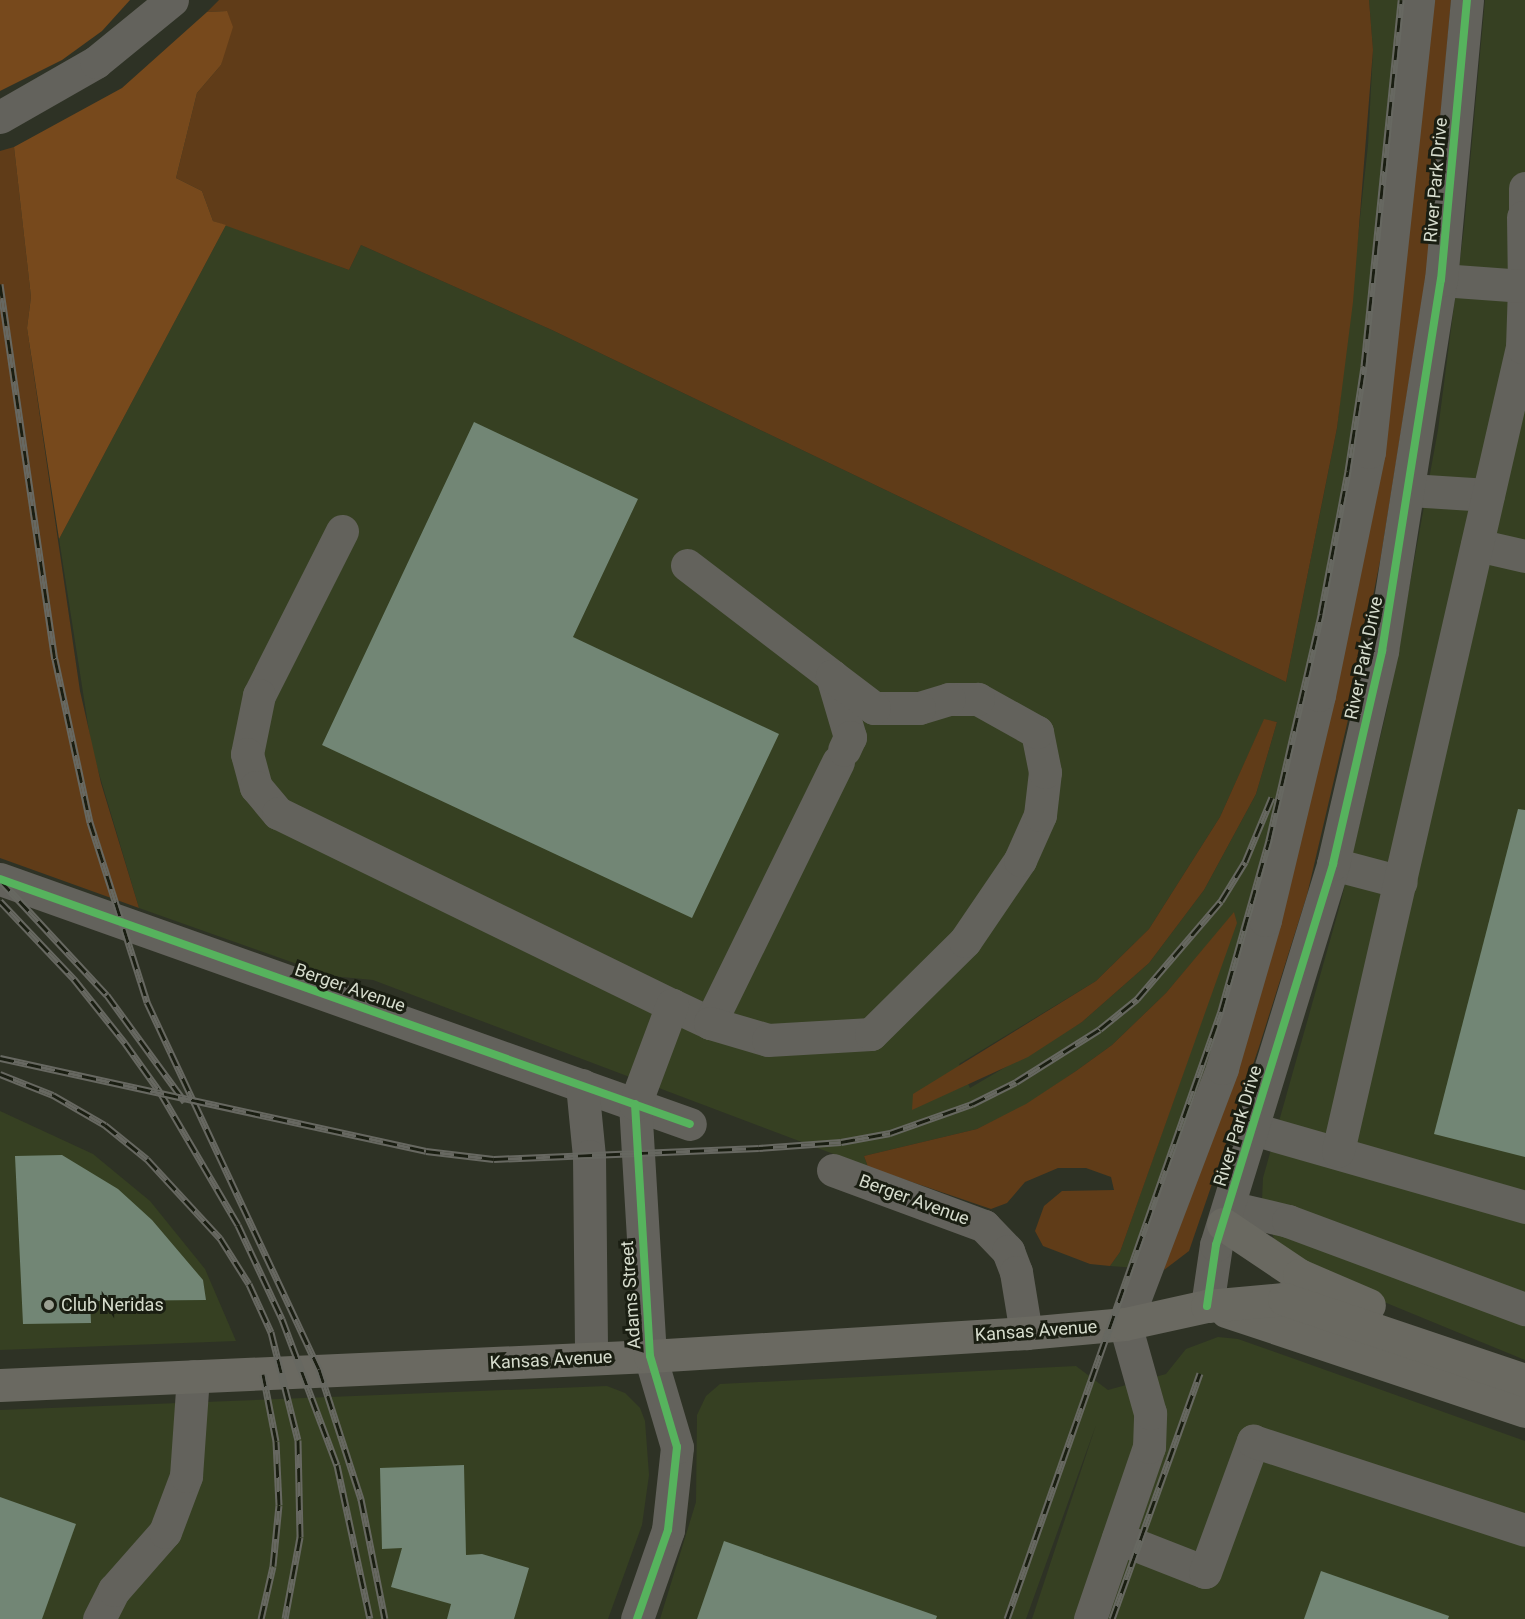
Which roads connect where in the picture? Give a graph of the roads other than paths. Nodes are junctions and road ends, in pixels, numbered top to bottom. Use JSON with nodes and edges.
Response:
{"nodes":[{"id":1,"x":172,"y":0,"type":"edge"},
{"id":2,"x":1418,"y":0,"type":"edge"},
{"id":3,"x":1467,"y":0,"type":"edge"},
{"id":4,"x":0,"y":117,"type":"edge"},
{"id":5,"x":1524,"y":207,"type":"edge"},
{"id":6,"x":1441,"y":280,"type":"junction"},
{"id":7,"x":1524,"y":286,"type":"edge"},
{"id":8,"x":1523,"y":348,"type":"edge"},
{"id":9,"x":1410,"y":490,"type":"junction"},
{"id":10,"x":1488,"y":495,"type":"junction"},
{"id":11,"x":342,"y":531,"type":"dead end"},
{"id":12,"x":1477,"y":545,"type":"junction"},
{"id":13,"x":1525,"y":556,"type":"edge"},
{"id":14,"x":687,"y":564,"type":"dead end"},
{"id":15,"x":832,"y":676,"type":"junction"},
{"id":16,"x":1333,"y":864,"type":"junction"},
{"id":17,"x":0,"y":879,"type":"edge"},
{"id":18,"x":1401,"y":882,"type":"junction"},
{"id":19,"x":672,"y":1005,"type":"junction"},
{"id":20,"x":710,"y":1023,"type":"junction"},
{"id":21,"x":582,"y":1085,"type":"junction"},
{"id":22,"x":635,"y":1104,"type":"junction"},
{"id":23,"x":690,"y":1124,"type":"dead end"},
{"id":24,"x":1253,"y":1129,"type":"junction"},
{"id":25,"x":1338,"y":1151,"type":"junction"},
{"id":26,"x":833,"y":1170,"type":"dead end"},
{"id":27,"x":1525,"y":1206,"type":"edge"},
{"id":28,"x":1226,"y":1215,"type":"junction"},
{"id":29,"x":1207,"y":1306,"type":"junction"},
{"id":30,"x":1525,"y":1309,"type":"edge"},
{"id":31,"x":1125,"y":1324,"type":"junction"},
{"id":32,"x":1026,"y":1333,"type":"junction"},
{"id":33,"x":650,"y":1356,"type":"junction"},
{"id":34,"x":591,"y":1358,"type":"junction"},
{"id":35,"x":1515,"y":1376,"type":"edge"},
{"id":36,"x":193,"y":1377,"type":"junction"},
{"id":37,"x":0,"y":1385,"type":"edge"},
{"id":38,"x":1525,"y":1411,"type":"edge"},
{"id":39,"x":1525,"y":1530,"type":"edge"},
{"id":40,"x":1118,"y":1538,"type":"junction"},
{"id":41,"x":99,"y":1619,"type":"edge"},
{"id":42,"x":637,"y":1619,"type":"edge"},
{"id":43,"x":1090,"y":1619,"type":"edge"}],
"edges":[{"from":1,"to":4,"type":"street"},
{"from":2,"to":31,"type":"street"},
{"from":3,"to":6,"type":"street","name":"River Park Drive"},
{"from":5,"to":7,"type":"street"},
{"from":6,"to":7,"type":"street"},
{"from":6,"to":9,"type":"street","name":"River Park Drive"},
{"from":7,"to":8,"type":"street"},
{"from":8,"to":10,"type":"street"},
{"from":9,"to":10,"type":"street"},
{"from":9,"to":16,"type":"street","name":"River Park Drive"},
{"from":10,"to":12,"type":"street"},
{"from":11,"to":19,"type":"street"},
{"from":12,"to":13,"type":"street"},
{"from":12,"to":18,"type":"street"},
{"from":14,"to":15,"type":"street"},
{"from":15,"to":20,"type":"street"},
{"from":15,"to":20,"type":"street"},
{"from":16,"to":18,"type":"street"},
{"from":16,"to":24,"type":"street","name":"River Park Drive"},
{"from":17,"to":21,"type":"street","name":"Berger Avenue"},
{"from":18,"to":25,"type":"street"},
{"from":19,"to":20,"type":"street"},
{"from":19,"to":22,"type":"street"},
{"from":21,"to":22,"type":"street","name":"Berger Avenue"},
{"from":21,"to":34,"type":"street","name":"Adams Street"},
{"from":22,"to":23,"type":"street","name":"Berger Avenue"},
{"from":22,"to":33,"type":"street","name":"Adams Street"},
{"from":24,"to":25,"type":"street"},
{"from":24,"to":28,"type":"street","name":"River Park Drive"},
{"from":25,"to":27,"type":"street"},
{"from":26,"to":32,"type":"street","name":"Berger Avenue"},
{"from":28,"to":29,"type":"street","name":"River Park Drive"},
{"from":28,"to":30,"type":"street"},
{"from":28,"to":35,"type":"main road"},
{"from":29,"to":31,"type":"main road","name":"Kansas Avenue"},
{"from":29,"to":35,"type":"main road","name":"Kansas Avenue"},
{"from":29,"to":38,"type":"main road"},
{"from":31,"to":32,"type":"main road","name":"Kansas Avenue"},
{"from":31,"to":40,"type":"street"},
{"from":32,"to":33,"type":"main road","name":"Kansas Avenue"},
{"from":33,"to":34,"type":"main road","name":"Kansas Avenue"},
{"from":33,"to":42,"type":"street","name":"Adams Street"},
{"from":34,"to":36,"type":"main road","name":"Kansas Avenue"},
{"from":36,"to":37,"type":"main road","name":"Kansas Avenue"},
{"from":36,"to":41,"type":"street"},
{"from":39,"to":40,"type":"street"},
{"from":40,"to":43,"type":"street"}]}
